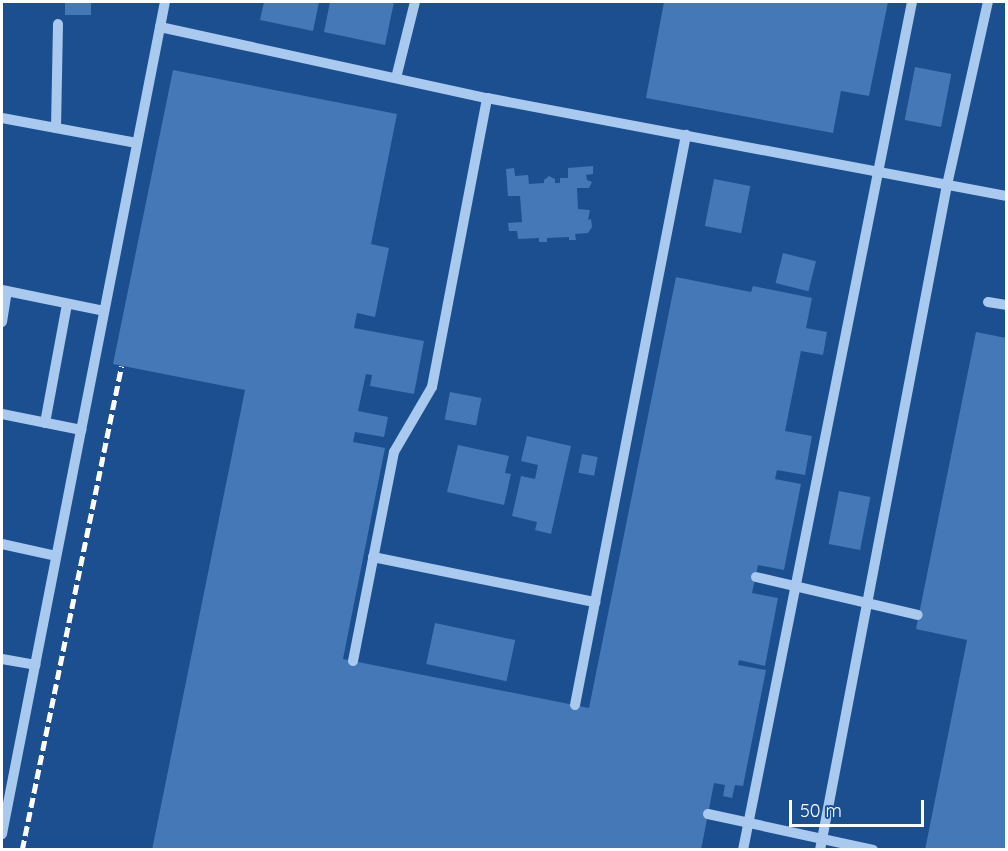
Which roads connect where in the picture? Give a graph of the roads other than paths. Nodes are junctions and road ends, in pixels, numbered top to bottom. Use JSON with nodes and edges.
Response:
{"nodes":[{"id":1,"x":165,"y":2,"type":"edge"},
{"id":2,"x":415,"y":2,"type":"edge"},
{"id":3,"x":912,"y":2,"type":"edge"},
{"id":4,"x":988,"y":2,"type":"edge"},
{"id":5,"x":58,"y":24,"type":"dead end"},
{"id":6,"x":160,"y":27,"type":"junction"},
{"id":7,"x":396,"y":78,"type":"junction"},
{"id":8,"x":488,"y":98,"type":"junction"},
{"id":9,"x":2,"y":118,"type":"edge"},
{"id":10,"x":56,"y":128,"type":"junction"},
{"id":11,"x":686,"y":135,"type":"junction"},
{"id":12,"x":137,"y":143,"type":"junction"},
{"id":13,"x":878,"y":172,"type":"junction"},
{"id":14,"x":947,"y":185,"type":"junction"},
{"id":15,"x":1006,"y":196,"type":"edge"},
{"id":16,"x":4,"y":291,"type":"edge"},
{"id":17,"x":988,"y":302,"type":"dead end"},
{"id":18,"x":67,"y":304,"type":"junction"},
{"id":19,"x":1006,"y":306,"type":"edge"},
{"id":20,"x":104,"y":311,"type":"junction"},
{"id":21,"x":2,"y":322,"type":"edge"},
{"id":22,"x":2,"y":414,"type":"edge"},
{"id":23,"x":45,"y":423,"type":"junction"},
{"id":24,"x":81,"y":430,"type":"junction"},
{"id":25,"x":2,"y":544,"type":"edge"},
{"id":26,"x":56,"y":556,"type":"junction"},
{"id":27,"x":373,"y":557,"type":"junction"},
{"id":28,"x":756,"y":577,"type":"dead end"},
{"id":29,"x":795,"y":586,"type":"junction"},
{"id":30,"x":595,"y":602,"type":"junction"},
{"id":31,"x":869,"y":603,"type":"junction"},
{"id":32,"x":918,"y":615,"type":"dead end"},
{"id":33,"x":2,"y":659,"type":"edge"},
{"id":34,"x":353,"y":661,"type":"dead end"},
{"id":35,"x":35,"y":665,"type":"junction"},
{"id":36,"x":575,"y":705,"type":"dead end"},
{"id":37,"x":708,"y":814,"type":"dead end"},
{"id":38,"x":748,"y":823,"type":"junction"},
{"id":39,"x":2,"y":832,"type":"edge"},
{"id":40,"x":821,"y":844,"type":"edge"},
{"id":41,"x":743,"y":849,"type":"edge"},
{"id":42,"x":873,"y":849,"type":"edge"}],
"edges":[{"from":1,"to":6,"type":"lane"},
{"from":2,"to":7,"type":"lane"},
{"from":3,"to":13,"type":"lane"},
{"from":4,"to":14,"type":"lane"},
{"from":5,"to":10,"type":"lane"},
{"from":6,"to":7,"type":"lane"},
{"from":6,"to":12,"type":"lane"},
{"from":7,"to":8,"type":"lane"},
{"from":8,"to":11,"type":"lane"},
{"from":8,"to":27,"type":"lane"},
{"from":9,"to":10,"type":"lane"},
{"from":10,"to":12,"type":"lane"},
{"from":11,"to":13,"type":"lane"},
{"from":11,"to":30,"type":"lane"},
{"from":12,"to":20,"type":"lane"},
{"from":13,"to":14,"type":"lane"},
{"from":13,"to":29,"type":"lane"},
{"from":14,"to":15,"type":"lane"},
{"from":14,"to":31,"type":"lane"},
{"from":16,"to":18,"type":"lane"},
{"from":16,"to":21,"type":"lane"},
{"from":17,"to":19,"type":"lane"},
{"from":18,"to":20,"type":"lane"},
{"from":18,"to":23,"type":"lane"},
{"from":20,"to":24,"type":"lane"},
{"from":22,"to":23,"type":"lane"},
{"from":23,"to":24,"type":"lane"},
{"from":24,"to":26,"type":"lane"},
{"from":25,"to":26,"type":"lane"},
{"from":26,"to":35,"type":"lane"},
{"from":27,"to":30,"type":"lane"},
{"from":27,"to":34,"type":"lane"},
{"from":28,"to":29,"type":"lane"},
{"from":29,"to":31,"type":"lane"},
{"from":29,"to":38,"type":"lane"},
{"from":30,"to":36,"type":"lane"},
{"from":31,"to":32,"type":"lane"},
{"from":31,"to":40,"type":"lane"},
{"from":33,"to":35,"type":"lane"},
{"from":35,"to":39,"type":"lane"},
{"from":37,"to":38,"type":"lane"},
{"from":38,"to":40,"type":"lane"},
{"from":38,"to":41,"type":"lane"},
{"from":40,"to":42,"type":"lane"}]}
